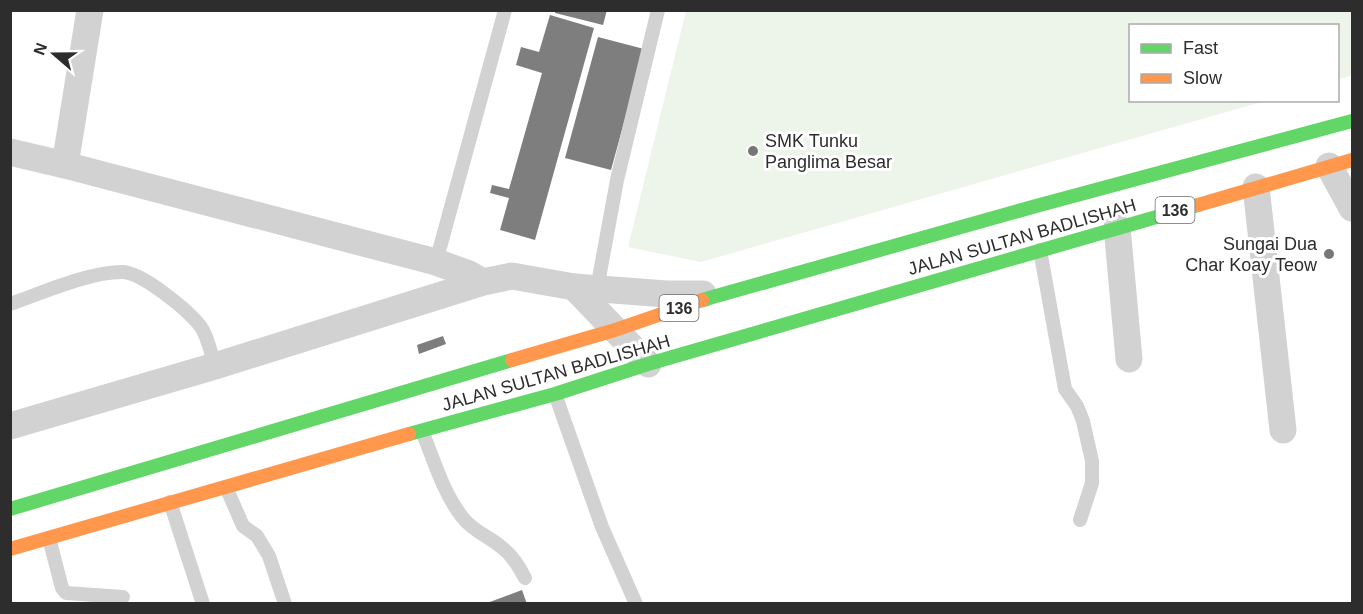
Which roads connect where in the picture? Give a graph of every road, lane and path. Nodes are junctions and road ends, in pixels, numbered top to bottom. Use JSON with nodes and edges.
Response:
{"nodes":[{"id":1,"x":90,"y":10,"type":"edge"},
{"id":2,"x":505,"y":10,"type":"edge"},
{"id":3,"x":658,"y":10,"type":"edge"},
{"id":4,"x":1353,"y":121,"type":"edge"},
{"id":5,"x":10,"y":152,"type":"edge"},
{"id":6,"x":1341,"y":163,"type":"edge"},
{"id":7,"x":65,"y":165,"type":"junction"},
{"id":8,"x":1256,"y":187,"type":"junction"},
{"id":9,"x":1353,"y":208,"type":"edge"},
{"id":10,"x":1117,"y":227,"type":"junction"},
{"id":11,"x":1040,"y":250,"type":"junction"},
{"id":12,"x":436,"y":262,"type":"junction"},
{"id":13,"x":483,"y":282,"type":"junction"},
{"id":14,"x":585,"y":288,"type":"junction"},
{"id":15,"x":719,"y":294,"type":"junction"},
{"id":16,"x":10,"y":304,"type":"edge"},
{"id":17,"x":615,"y":330,"type":"junction"},
{"id":18,"x":1129,"y":359,"type":"dead end"},
{"id":19,"x":648,"y":364,"type":"junction"},
{"id":20,"x":215,"y":366,"type":"junction"},
{"id":21,"x":555,"y":394,"type":"junction"},
{"id":22,"x":10,"y":426,"type":"edge"},
{"id":23,"x":422,"y":430,"type":"junction"},
{"id":24,"x":1283,"y":430,"type":"dead end"},
{"id":25,"x":226,"y":487,"type":"junction"},
{"id":26,"x":170,"y":502,"type":"junction"},
{"id":27,"x":10,"y":509,"type":"edge"},
{"id":28,"x":1080,"y":520,"type":"dead end"},
{"id":29,"x":49,"y":538,"type":"junction"},
{"id":30,"x":10,"y":549,"type":"edge"},
{"id":31,"x":525,"y":578,"type":"dead end"},
{"id":32,"x":123,"y":597,"type":"dead end"},
{"id":33,"x":203,"y":603,"type":"edge"},
{"id":34,"x":285,"y":603,"type":"edge"},
{"id":35,"x":636,"y":603,"type":"edge"}],
"edges":[{"from":1,"to":7,"type":"street"},
{"from":2,"to":12,"type":"lane"},
{"from":3,"to":14,"type":"lane"},
{"from":4,"to":15,"type":"main road","name":"JALAN SULTAN BADLISHAH","number":"136"},
{"from":5,"to":7,"type":"street"},
{"from":6,"to":8,"type":"main road","name":"JALAN SULTAN BADLISHAH","number":"136"},
{"from":6,"to":9,"type":"street"},
{"from":7,"to":12,"type":"street"},
{"from":8,"to":10,"type":"main road","name":"JALAN SULTAN BADLISHAH","number":"136"},
{"from":8,"to":24,"type":"street"},
{"from":10,"to":11,"type":"main road","name":"JALAN SULTAN BADLISHAH","number":"136"},
{"from":10,"to":18,"type":"street"},
{"from":11,"to":19,"type":"main road","name":"JALAN SULTAN BADLISHAH","number":"136"},
{"from":11,"to":28,"type":"lane"},
{"from":12,"to":13,"type":"street"},
{"from":13,"to":14,"type":"street"},
{"from":13,"to":20,"type":"street"},
{"from":14,"to":15,"type":"street"},
{"from":14,"to":17,"type":"street"},
{"from":15,"to":17,"type":"main road","name":"JALAN SULTAN BADLISHAH","number":"136"},
{"from":16,"to":20,"type":"lane"},
{"from":17,"to":19,"type":"street"},
{"from":17,"to":27,"type":"main road","name":"JALAN SULTAN BADLISHAH","number":"136"},
{"from":19,"to":21,"type":"main road","name":"JALAN SULTAN BADLISHAH","number":"136"},
{"from":20,"to":22,"type":"street"},
{"from":21,"to":23,"type":"main road","name":"JALAN SULTAN BADLISHAH","number":"136"},
{"from":21,"to":35,"type":"lane"},
{"from":23,"to":25,"type":"main road","name":"JALAN SULTAN BADLISHAH","number":"136"},
{"from":23,"to":31,"type":"lane"},
{"from":25,"to":26,"type":"main road","name":"JALAN SULTAN BADLISHAH","number":"136"},
{"from":25,"to":34,"type":"lane"},
{"from":26,"to":29,"type":"main road","name":"JALAN SULTAN BADLISHAH","number":"136"},
{"from":26,"to":33,"type":"lane"},
{"from":29,"to":30,"type":"main road","name":"JALAN SULTAN BADLISHAH","number":"136"},
{"from":29,"to":32,"type":"lane"}]}
